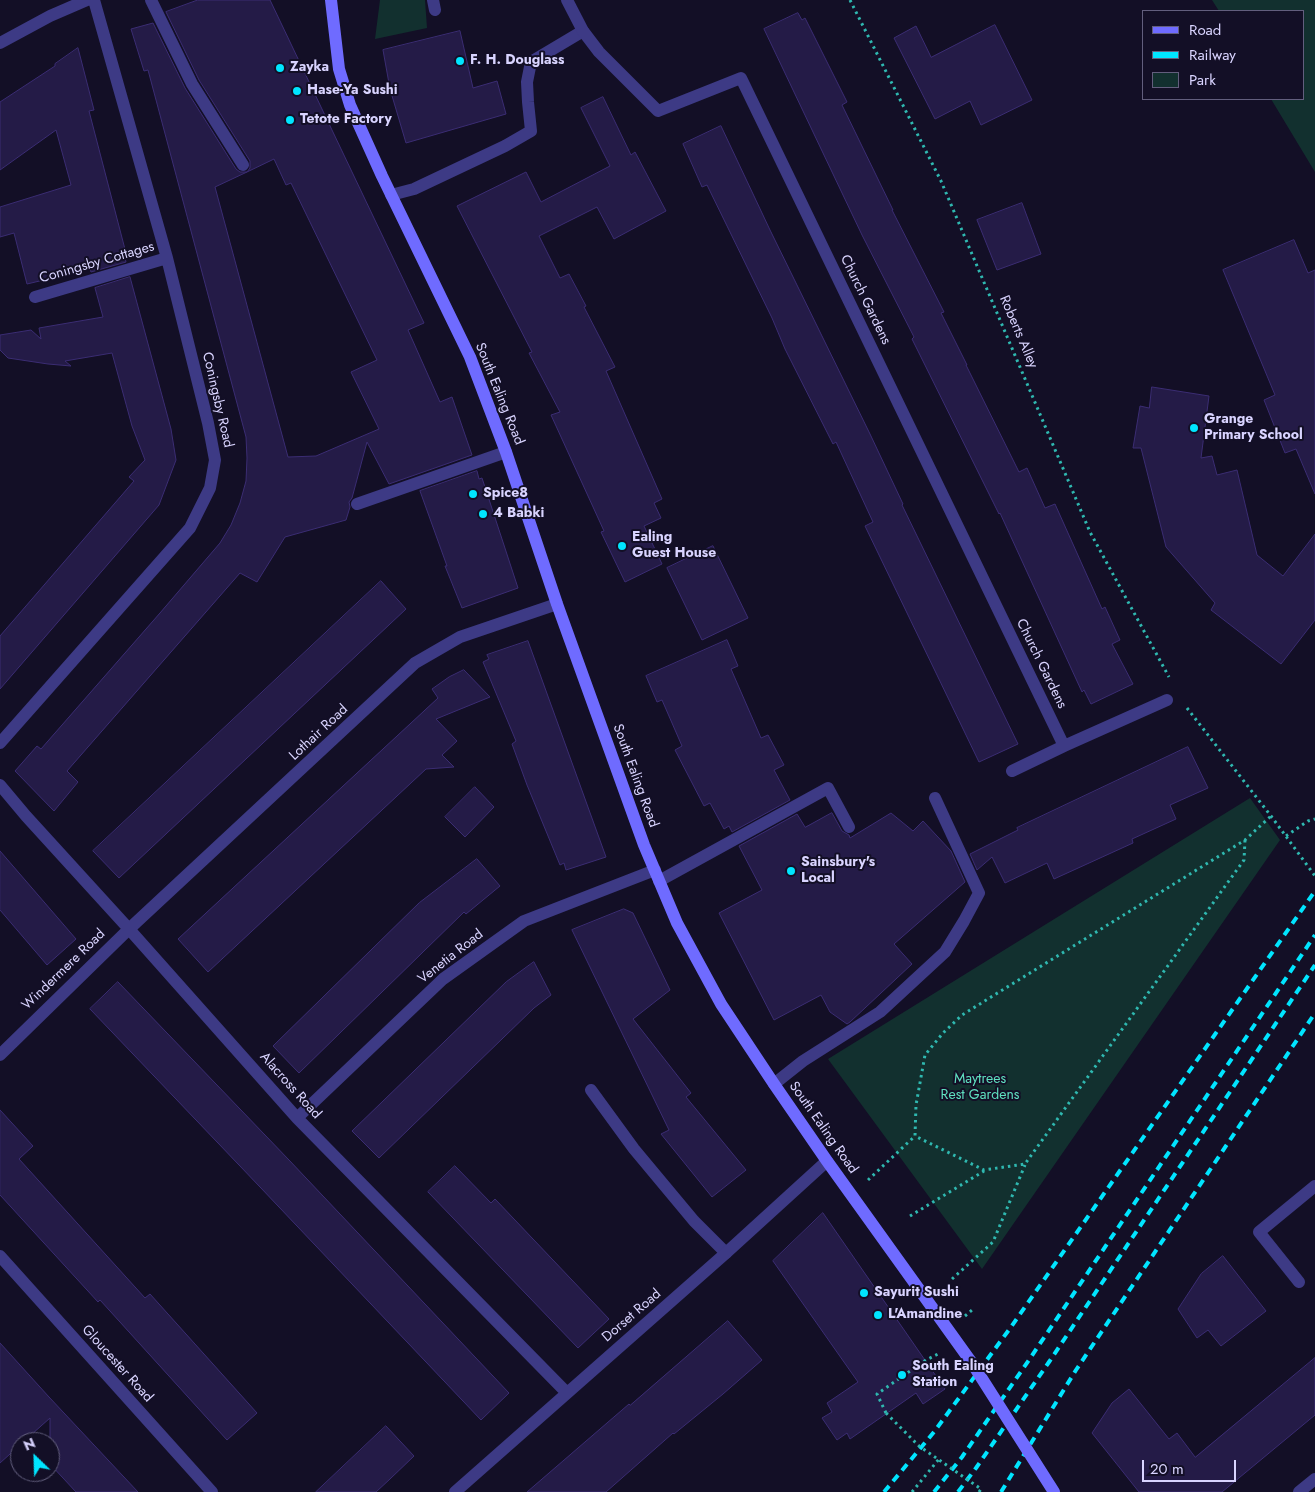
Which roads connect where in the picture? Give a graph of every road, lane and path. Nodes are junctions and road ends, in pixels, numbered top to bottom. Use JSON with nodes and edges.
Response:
{"nodes":[{"id":1,"x":87,"y":0,"type":"edge"},
{"id":2,"x":94,"y":0,"type":"edge"},
{"id":3,"x":151,"y":0,"type":"edge"},
{"id":4,"x":331,"y":0,"type":"edge"},
{"id":5,"x":566,"y":0,"type":"edge"},
{"id":6,"x":850,"y":0,"type":"edge"},
{"id":7,"x":583,"y":31,"type":"junction"},
{"id":8,"x":0,"y":43,"type":"edge"},
{"id":9,"x":243,"y":165,"type":"dead end"},
{"id":10,"x":391,"y":195,"type":"junction"},
{"id":11,"x":167,"y":258,"type":"junction"},
{"id":12,"x":35,"y":296,"type":"dead end"},
{"id":13,"x":506,"y":452,"type":"junction"},
{"id":14,"x":357,"y":504,"type":"dead end"},
{"id":15,"x":557,"y":604,"type":"junction"},
{"id":16,"x":1166,"y":673,"type":"dead end"},
{"id":17,"x":1167,"y":700,"type":"dead end"},
{"id":18,"x":1198,"y":723,"type":"dead end"},
{"id":19,"x":0,"y":743,"type":"edge"},
{"id":20,"x":1064,"y":746,"type":"junction"},
{"id":21,"x":1012,"y":771,"type":"dead end"},
{"id":22,"x":1,"y":787,"type":"edge"},
{"id":23,"x":935,"y":798,"type":"dead end"},
{"id":24,"x":1271,"y":816,"type":"junction"},
{"id":25,"x":1315,"y":819,"type":"edge"},
{"id":26,"x":849,"y":827,"type":"dead end"},
{"id":27,"x":1286,"y":836,"type":"junction"},
{"id":28,"x":1245,"y":840,"type":"junction"},
{"id":29,"x":657,"y":876,"type":"junction"},
{"id":30,"x":1315,"y":876,"type":"edge"},
{"id":31,"x":129,"y":929,"type":"junction"},
{"id":32,"x":0,"y":1055,"type":"edge"},
{"id":33,"x":774,"y":1084,"type":"junction"},
{"id":34,"x":591,"y":1090,"type":"dead end"},
{"id":35,"x":297,"y":1118,"type":"junction"},
{"id":36,"x":915,"y":1136,"type":"junction"},
{"id":37,"x":826,"y":1161,"type":"junction"},
{"id":38,"x":1025,"y":1164,"type":"junction"},
{"id":39,"x":984,"y":1170,"type":"junction"},
{"id":40,"x":1315,"y":1186,"type":"edge"},
{"id":41,"x":851,"y":1195,"type":"junction"},
{"id":42,"x":910,"y":1216,"type":"dead end"},
{"id":43,"x":726,"y":1253,"type":"junction"},
{"id":44,"x":0,"y":1256,"type":"edge"},
{"id":45,"x":952,"y":1279,"type":"dead end"},
{"id":46,"x":1299,"y":1282,"type":"dead end"},
{"id":47,"x":958,"y":1343,"type":"junction"},
{"id":48,"x":568,"y":1393,"type":"junction"},
{"id":49,"x":939,"y":1459,"type":"junction"},
{"id":50,"x":1315,"y":1479,"type":"edge"},
{"id":51,"x":212,"y":1492,"type":"edge"},
{"id":52,"x":455,"y":1492,"type":"edge"},
{"id":53,"x":912,"y":1492,"type":"edge"},
{"id":54,"x":979,"y":1492,"type":"edge"},
{"id":55,"x":1054,"y":1492,"type":"edge"},
{"id":56,"x":1299,"y":1492,"type":"edge"}],
"edges":[{"from":1,"to":8,"type":"street"},
{"from":2,"to":11,"type":"street","name":"Coningsby Road"},
{"from":3,"to":9,"type":"street"},
{"from":4,"to":10,"type":"main road","name":"South Ealing Road"},
{"from":5,"to":7,"type":"street","name":"Church Gardens"},
{"from":6,"to":16,"type":"path","name":"Roberts Alley"},
{"from":7,"to":10,"type":"street"},
{"from":7,"to":20,"type":"street","name":"Church Gardens"},
{"from":10,"to":13,"type":"main road","name":"South Ealing Road"},
{"from":11,"to":12,"type":"street","name":"Coningsby Cottages"},
{"from":11,"to":19,"type":"street","name":"Coningsby Road"},
{"from":13,"to":14,"type":"street"},
{"from":13,"to":15,"type":"main road","name":"South Ealing Road"},
{"from":15,"to":29,"type":"main road","name":"South Ealing Road"},
{"from":15,"to":31,"type":"street","name":"Lothair Road"},
{"from":17,"to":20,"type":"street"},
{"from":18,"to":24,"type":"path"},
{"from":20,"to":21,"type":"street"},
{"from":22,"to":31,"type":"street","name":"Alacross Road"},
{"from":23,"to":33,"type":"street"},
{"from":24,"to":27,"type":"path"},
{"from":24,"to":28,"type":"path"},
{"from":25,"to":27,"type":"path"},
{"from":26,"to":29,"type":"street","name":"Venetia Road"},
{"from":27,"to":30,"type":"path"},
{"from":28,"to":36,"type":"path"},
{"from":28,"to":38,"type":"path"},
{"from":29,"to":33,"type":"main road","name":"South Ealing Road"},
{"from":29,"to":35,"type":"street","name":"Venetia Road"},
{"from":31,"to":32,"type":"street","name":"Windermere Road"},
{"from":31,"to":35,"type":"street","name":"Alacross Road"},
{"from":33,"to":37,"type":"main road","name":"South Ealing Road"},
{"from":34,"to":43,"type":"street"},
{"from":35,"to":48,"type":"street","name":"Alacross Road"},
{"from":36,"to":39,"type":"path"},
{"from":36,"to":41,"type":"path"},
{"from":37,"to":41,"type":"main road","name":"South Ealing Road"},
{"from":37,"to":43,"type":"street","name":"Dorset Road"},
{"from":38,"to":39,"type":"path"},
{"from":38,"to":45,"type":"path"},
{"from":39,"to":42,"type":"path"},
{"from":40,"to":46,"type":"street"},
{"from":41,"to":47,"type":"main road","name":"South Ealing Road"},
{"from":43,"to":48,"type":"street","name":"Dorset Road"},
{"from":44,"to":51,"type":"street","name":"Gloucester Road"},
{"from":47,"to":49,"type":"path","bridge":true},
{"from":47,"to":55,"type":"main road","name":"South Ealing Road","bridge":true},
{"from":48,"to":52,"type":"street","name":"Dorset Road"},
{"from":49,"to":53,"type":"path"},
{"from":49,"to":54,"type":"path","bridge":true},
{"from":50,"to":56,"type":"street"}]}
